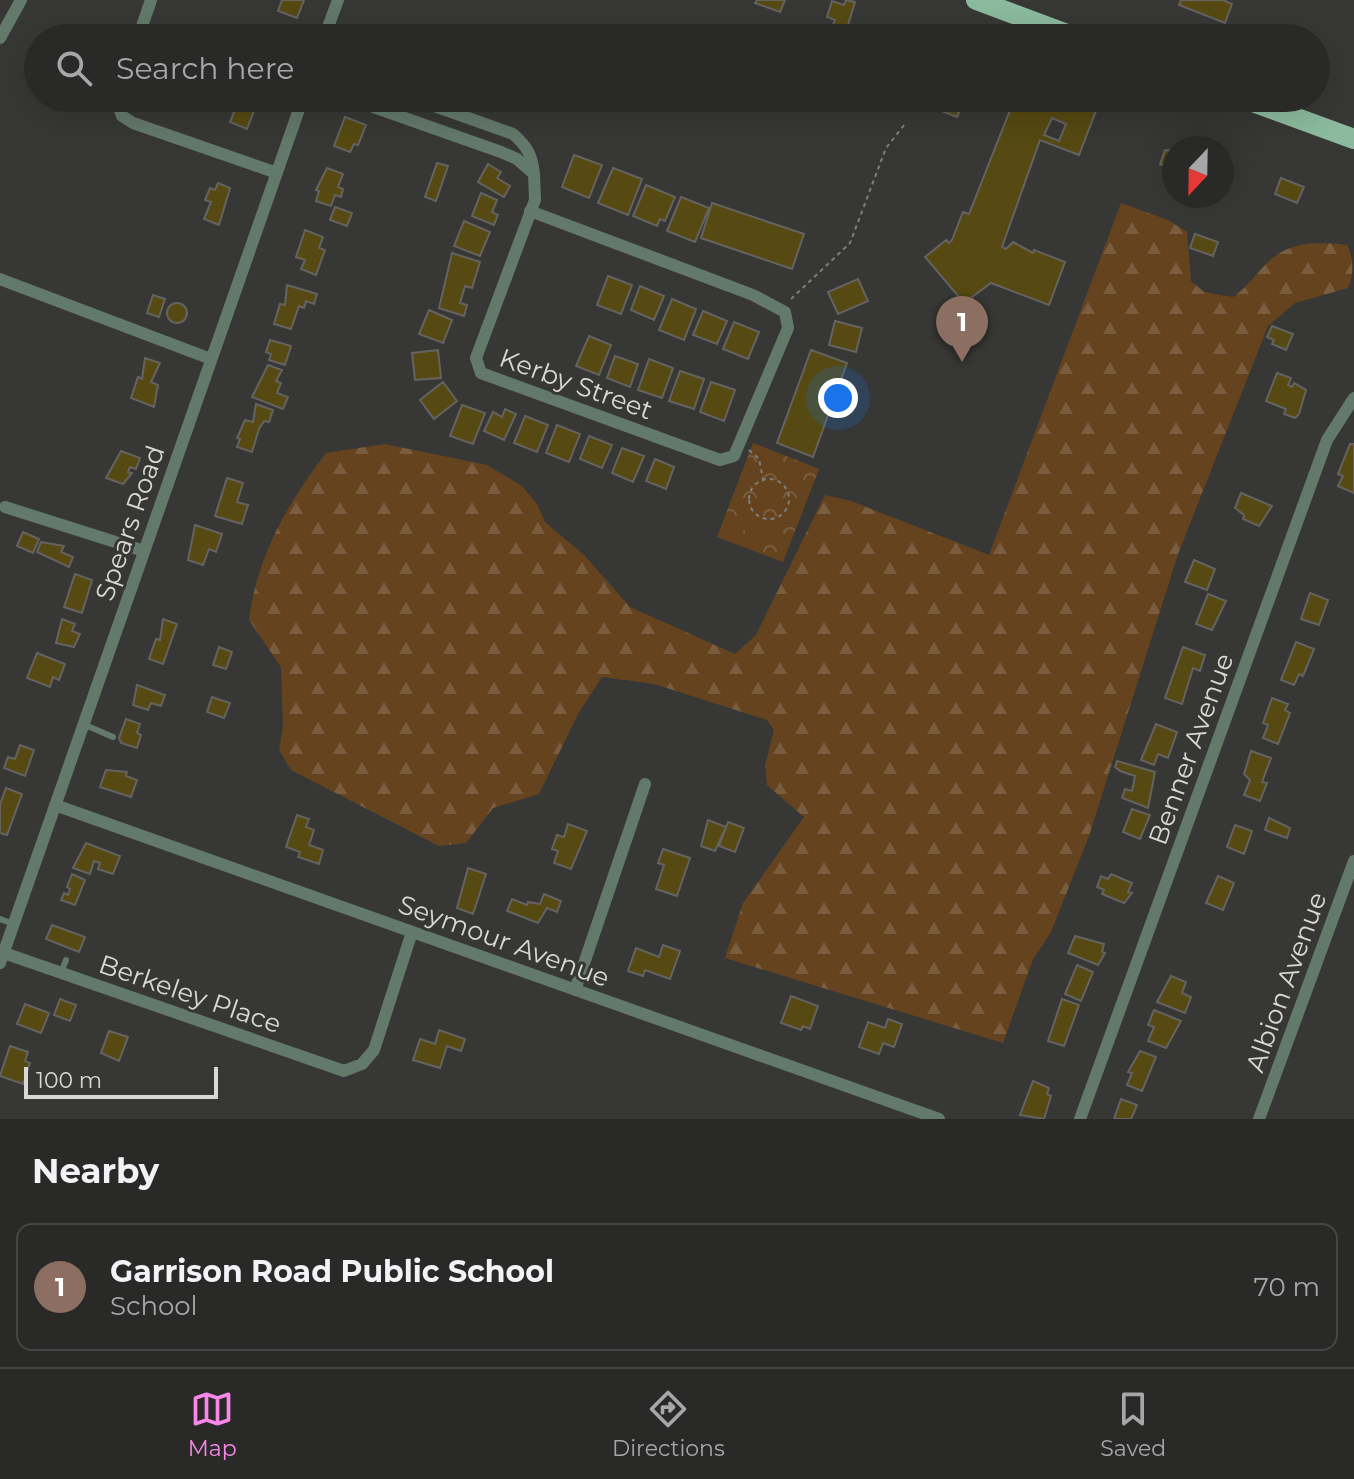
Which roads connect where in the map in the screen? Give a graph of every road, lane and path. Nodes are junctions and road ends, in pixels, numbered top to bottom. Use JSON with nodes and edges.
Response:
{"nodes":[{"id":1,"x":21,"y":0,"type":"edge"},
{"id":2,"x":151,"y":0,"type":"edge"},
{"id":3,"x":338,"y":0,"type":"edge"},
{"id":4,"x":976,"y":0,"type":"edge"},
{"id":5,"x":143,"y":24,"type":"edge"},
{"id":6,"x":329,"y":24,"type":"edge"},
{"id":7,"x":1040,"y":24,"type":"edge"},
{"id":8,"x":0,"y":38,"type":"edge"},
{"id":9,"x":121,"y":112,"type":"edge"},
{"id":10,"x":298,"y":112,"type":"edge"},
{"id":11,"x":388,"y":112,"type":"edge"},
{"id":12,"x":451,"y":112,"type":"edge"},
{"id":13,"x":1280,"y":112,"type":"edge"},
{"id":14,"x":905,"y":124,"type":"dead end"},
{"id":15,"x":1354,"y":139,"type":"edge"},
{"id":16,"x":277,"y":173,"type":"junction"},
{"id":17,"x":534,"y":174,"type":"junction"},
{"id":18,"x":530,"y":211,"type":"junction"},
{"id":19,"x":0,"y":279,"type":"edge"},
{"id":20,"x":781,"y":308,"type":"junction"},
{"id":21,"x":211,"y":359,"type":"junction"},
{"id":22,"x":1354,"y":398,"type":"edge"},
{"id":23,"x":741,"y":446,"type":"junction"},
{"id":24,"x":763,"y":480,"type":"junction"},
{"id":25,"x":5,"y":507,"type":"dead end"},
{"id":26,"x":144,"y":551,"type":"junction"},
{"id":27,"x":83,"y":724,"type":"junction"},
{"id":28,"x":113,"y":737,"type":"dead end"},
{"id":29,"x":645,"y":784,"type":"dead end"},
{"id":30,"x":55,"y":805,"type":"junction"},
{"id":31,"x":1354,"y":861,"type":"edge"},
{"id":32,"x":0,"y":919,"type":"edge"},
{"id":33,"x":14,"y":924,"type":"junction"},
{"id":34,"x":412,"y":932,"type":"junction"},
{"id":35,"x":2,"y":958,"type":"edge"},
{"id":36,"x":66,"y":960,"type":"dead end"},
{"id":37,"x":61,"y":973,"type":"junction"},
{"id":38,"x":575,"y":990,"type":"junction"},
{"id":39,"x":939,"y":1119,"type":"edge"},
{"id":40,"x":1080,"y":1119,"type":"edge"},
{"id":41,"x":1259,"y":1119,"type":"edge"}],
"edges":[{"from":1,"to":8,"type":"street"},
{"from":2,"to":5,"type":"street"},
{"from":3,"to":6,"type":"street"},
{"from":4,"to":7,"type":"main road"},
{"from":9,"to":16,"type":"street"},
{"from":10,"to":16,"type":"street","name":"Spears Road"},
{"from":11,"to":17,"type":"street"},
{"from":12,"to":17,"type":"street"},
{"from":13,"to":15,"type":"main road"},
{"from":14,"to":20,"type":"path"},
{"from":16,"to":21,"type":"street","name":"Spears Road"},
{"from":17,"to":18,"type":"street"},
{"from":18,"to":20,"type":"street"},
{"from":18,"to":23,"type":"street","name":"Kerby Street"},
{"from":19,"to":21,"type":"street"},
{"from":20,"to":23,"type":"street"},
{"from":21,"to":26,"type":"street","name":"Spears Road"},
{"from":22,"to":40,"type":"street","name":"Benner Avenue"},
{"from":23,"to":24,"type":"path"},
{"from":24,"to":24,"type":"path"},
{"from":25,"to":26,"type":"street"},
{"from":26,"to":27,"type":"street","name":"Spears Road"},
{"from":27,"to":28,"type":"lane"},
{"from":27,"to":30,"type":"street","name":"Spears Road"},
{"from":29,"to":38,"type":"street"},
{"from":30,"to":33,"type":"street","name":"Spears Road"},
{"from":30,"to":34,"type":"street","name":"Seymour Avenue"},
{"from":31,"to":41,"type":"street","name":"Albion Avenue"},
{"from":32,"to":33,"type":"lane"},
{"from":33,"to":35,"type":"street","name":"Spears Road"},
{"from":34,"to":37,"type":"street","name":"Berkeley Place"},
{"from":34,"to":38,"type":"street","name":"Seymour Avenue"},
{"from":35,"to":37,"type":"street","name":"Berkeley Place"},
{"from":36,"to":37,"type":"lane"},
{"from":38,"to":39,"type":"street","name":"Seymour Avenue"}]}
